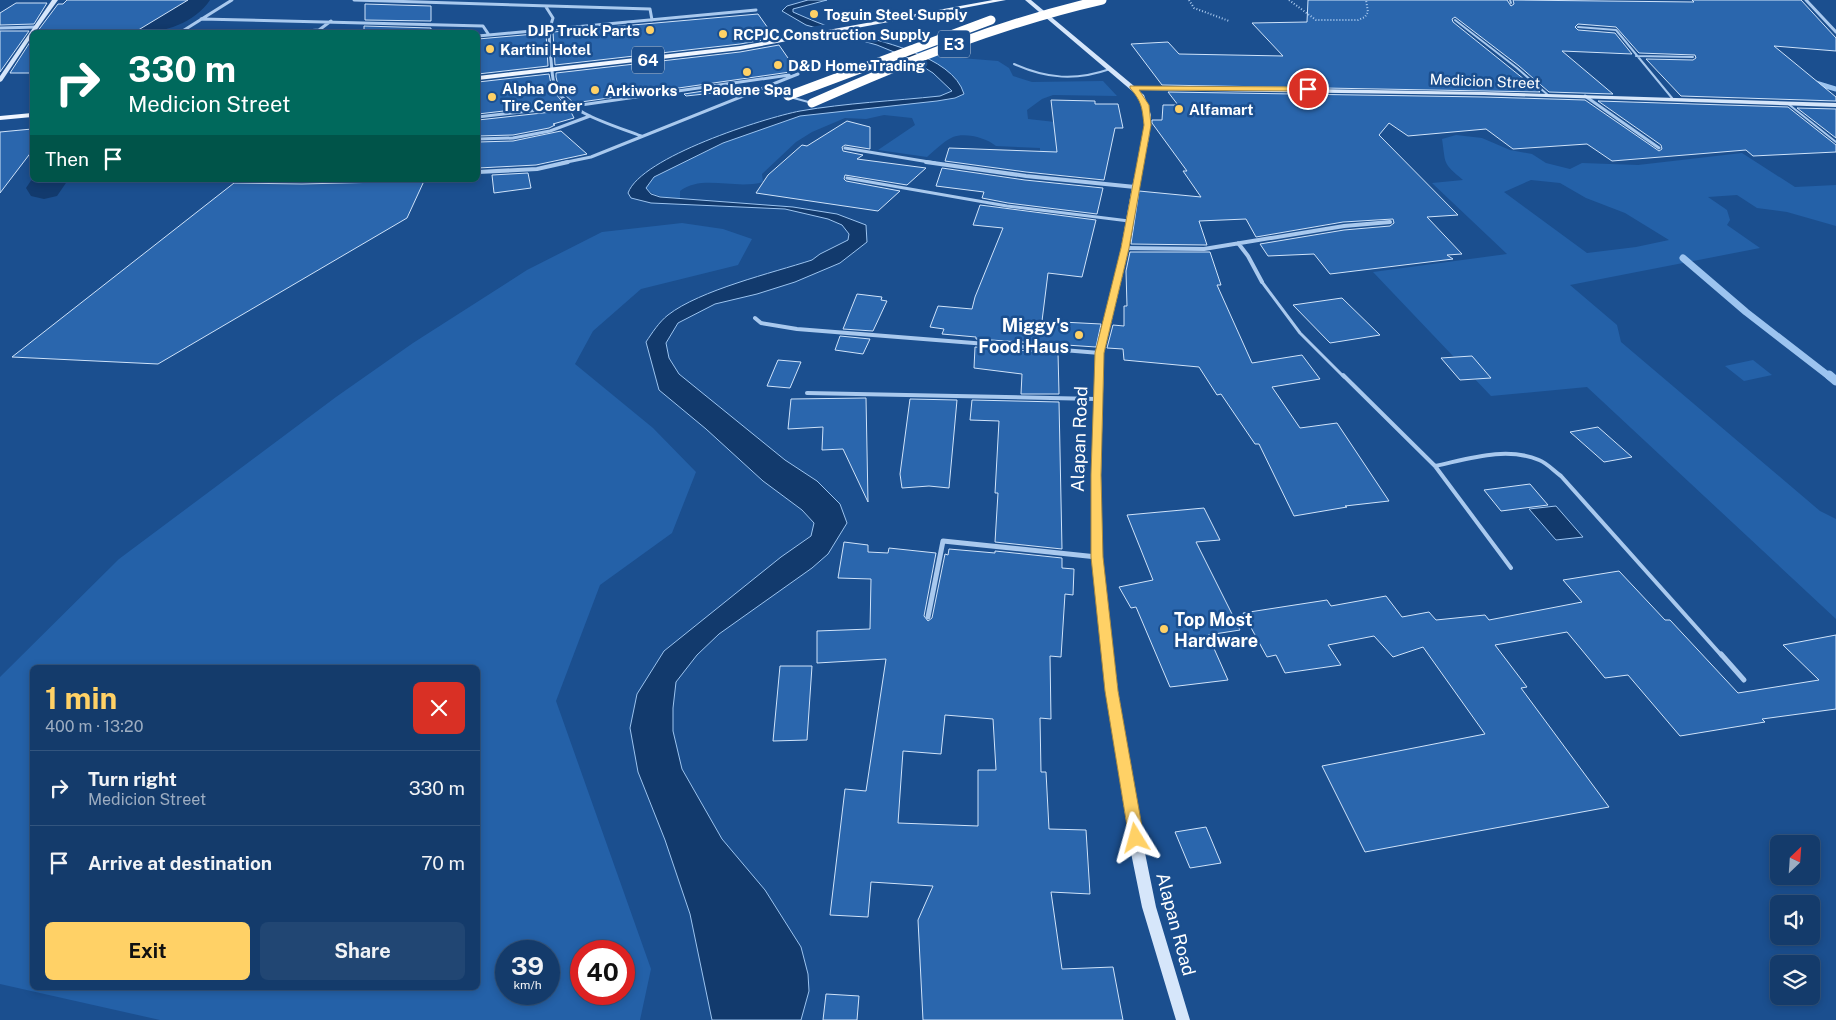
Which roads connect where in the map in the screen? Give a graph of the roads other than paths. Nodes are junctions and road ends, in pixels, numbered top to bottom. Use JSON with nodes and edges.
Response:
{"nodes":[{"id":1,"x":56,"y":0,"type":"edge"},
{"id":2,"x":232,"y":0,"type":"edge"},
{"id":3,"x":354,"y":0,"type":"edge"},
{"id":4,"x":1003,"y":0,"type":"edge"},
{"id":5,"x":1028,"y":0,"type":"edge"},
{"id":6,"x":1102,"y":0,"type":"edge"},
{"id":7,"x":1806,"y":0,"type":"edge"},
{"id":8,"x":1057,"y":2,"type":"edge"},
{"id":9,"x":546,"y":7,"type":"junction"},
{"id":10,"x":756,"y":10,"type":"dead end"},
{"id":11,"x":1024,"y":10,"type":"dead end"},
{"id":12,"x":998,"y":18,"type":"dead end"},
{"id":13,"x":201,"y":19,"type":"junction"},
{"id":14,"x":652,"y":20,"type":"junction"},
{"id":15,"x":1455,"y":20,"type":"dead end"},
{"id":16,"x":331,"y":21,"type":"junction"},
{"id":17,"x":1578,"y":27,"type":"dead end"},
{"id":18,"x":0,"y":28,"type":"edge"},
{"id":19,"x":35,"y":30,"type":"edge"},
{"id":20,"x":184,"y":30,"type":"edge"},
{"id":21,"x":319,"y":30,"type":"edge"},
{"id":22,"x":548,"y":30,"type":"junction"},
{"id":23,"x":30,"y":31,"type":"edge"},
{"id":24,"x":1836,"y":32,"type":"edge"},
{"id":25,"x":489,"y":35,"type":"junction"},
{"id":26,"x":480,"y":36,"type":"edge"},
{"id":27,"x":30,"y":37,"type":"edge"},
{"id":28,"x":1636,"y":56,"type":"junction"},
{"id":29,"x":1693,"y":57,"type":"dead end"},
{"id":30,"x":1014,"y":64,"type":"dead end"},
{"id":31,"x":1110,"y":69,"type":"junction"},
{"id":32,"x":553,"y":70,"type":"junction"},
{"id":33,"x":480,"y":78,"type":"edge"},
{"id":34,"x":0,"y":80,"type":"edge"},
{"id":35,"x":1133,"y":88,"type":"junction"},
{"id":36,"x":1548,"y":95,"type":"junction"},
{"id":37,"x":788,"y":96,"type":"joint"},
{"id":38,"x":1584,"y":96,"type":"junction"},
{"id":39,"x":1672,"y":98,"type":"junction"},
{"id":40,"x":812,"y":103,"type":"joint"},
{"id":41,"x":1788,"y":103,"type":"junction"},
{"id":42,"x":1836,"y":105,"type":"edge"},
{"id":43,"x":574,"y":106,"type":"junction"},
{"id":44,"x":30,"y":115,"type":"edge"},
{"id":45,"x":480,"y":116,"type":"edge"},
{"id":46,"x":590,"y":116,"type":"junction"},
{"id":47,"x":0,"y":118,"type":"edge"},
{"id":48,"x":641,"y":136,"type":"junction"},
{"id":49,"x":480,"y":139,"type":"edge"},
{"id":50,"x":1836,"y":142,"type":"edge"},
{"id":51,"x":845,"y":148,"type":"dead end"},
{"id":52,"x":1660,"y":148,"type":"dead end"},
{"id":53,"x":480,"y":172,"type":"edge"},
{"id":54,"x":847,"y":178,"type":"dead end"},
{"id":55,"x":1135,"y":187,"type":"junction"},
{"id":56,"x":1129,"y":221,"type":"junction"},
{"id":57,"x":1390,"y":222,"type":"dead end"},
{"id":58,"x":1238,"y":243,"type":"junction"},
{"id":59,"x":1125,"y":248,"type":"junction"},
{"id":60,"x":1262,"y":282,"type":"joint"},
{"id":61,"x":755,"y":318,"type":"dead end"},
{"id":62,"x":1100,"y":353,"type":"junction"},
{"id":63,"x":807,"y":393,"type":"dead end"},
{"id":64,"x":1099,"y":399,"type":"junction"},
{"id":65,"x":1435,"y":466,"type":"junction"},
{"id":66,"x":1097,"y":557,"type":"junction"},
{"id":67,"x":1511,"y":568,"type":"dead end"},
{"id":68,"x":928,"y":617,"type":"dead end"},
{"id":69,"x":1744,"y":680,"type":"dead end"},
{"id":70,"x":1183,"y":1020,"type":"edge"}],
"edges":[{"from":1,"to":19,"type":"street"},
{"from":2,"to":13,"type":"street"},
{"from":3,"to":9,"type":"street"},
{"from":4,"to":32,"type":"main road","number":"64"},
{"from":5,"to":31,"type":"street","name":"Alapan Road"},
{"from":6,"to":40,"type":"highway","number":"E3","bridge":true},
{"from":7,"to":24,"type":"street"},
{"from":8,"to":11,"type":"highway"},
{"from":9,"to":14,"type":"street"},
{"from":9,"to":22,"type":"street"},
{"from":10,"to":14,"type":"street"},
{"from":12,"to":37,"type":"highway","number":"E3","bridge":true},
{"from":13,"to":16,"type":"street"},
{"from":13,"to":20,"type":"street"},
{"from":14,"to":22,"type":"street"},
{"from":15,"to":36,"type":"lane"},
{"from":16,"to":21,"type":"street"},
{"from":16,"to":25,"type":"street"},
{"from":17,"to":28,"type":"lane"},
{"from":18,"to":23,"type":"street"},
{"from":22,"to":25,"type":"street"},
{"from":22,"to":32,"type":"street"},
{"from":25,"to":26,"type":"street"},
{"from":27,"to":34,"type":"street"},
{"from":28,"to":29,"type":"lane"},
{"from":28,"to":39,"type":"lane"},
{"from":30,"to":31,"type":"lane"},
{"from":31,"to":35,"type":"street","name":"Alapan Road"},
{"from":32,"to":33,"type":"main road","number":"64"},
{"from":32,"to":43,"type":"street"},
{"from":35,"to":36,"type":"street","name":"Medicion Street"},
{"from":35,"to":55,"type":"street","name":"Alapan Road"},
{"from":36,"to":38,"type":"street","name":"Medicion Street"},
{"from":37,"to":40,"type":"lane"},
{"from":38,"to":39,"type":"street","name":"Medicion Street"},
{"from":38,"to":52,"type":"street"},
{"from":39,"to":41,"type":"street","name":"Medicion Street"},
{"from":41,"to":42,"type":"street","name":"Medicion Street"},
{"from":41,"to":50,"type":"lane"},
{"from":43,"to":45,"type":"street"},
{"from":43,"to":46,"type":"street"},
{"from":43,"to":48,"type":"street"},
{"from":44,"to":47,"type":"main road"},
{"from":46,"to":48,"type":"street"},
{"from":46,"to":49,"type":"street"},
{"from":48,"to":53,"type":"street"},
{"from":51,"to":55,"type":"street"},
{"from":54,"to":56,"type":"lane"},
{"from":55,"to":56,"type":"street","name":"Alapan Road"},
{"from":56,"to":59,"type":"street","name":"Alapan Road"},
{"from":57,"to":58,"type":"street"},
{"from":58,"to":59,"type":"street"},
{"from":58,"to":60,"type":"street"},
{"from":59,"to":62,"type":"street","name":"Alapan Road"},
{"from":60,"to":65,"type":"lane"},
{"from":61,"to":62,"type":"street"},
{"from":62,"to":64,"type":"street","name":"Alapan Road"},
{"from":63,"to":64,"type":"lane"},
{"from":64,"to":66,"type":"street","name":"Alapan Road"},
{"from":65,"to":67,"type":"lane"},
{"from":65,"to":69,"type":"lane"},
{"from":66,"to":68,"type":"street"},
{"from":66,"to":70,"type":"street","name":"Alapan Road"}]}
